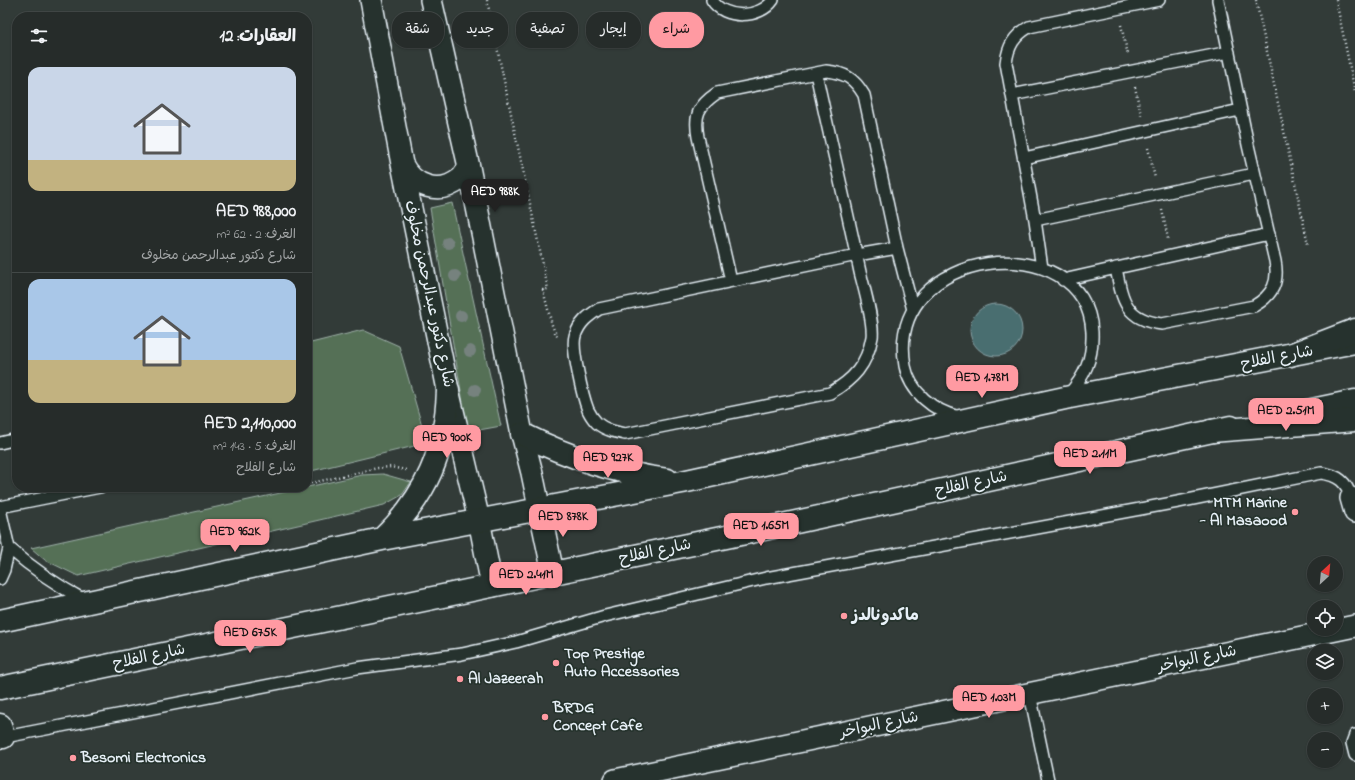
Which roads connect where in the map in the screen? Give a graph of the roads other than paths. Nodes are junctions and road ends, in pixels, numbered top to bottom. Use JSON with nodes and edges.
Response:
{"nodes":[{"id":1,"x":371,"y":0,"type":"edge"},
{"id":2,"x":431,"y":0,"type":"edge"},
{"id":3,"x":712,"y":0,"type":"edge"},
{"id":4,"x":773,"y":0,"type":"edge"},
{"id":5,"x":1159,"y":0,"type":"edge"},
{"id":6,"x":1218,"y":0,"type":"edge"},
{"id":7,"x":1229,"y":52,"type":"junction"},
{"id":8,"x":816,"y":73,"type":"junction"},
{"id":9,"x":1012,"y":95,"type":"junction"},
{"id":10,"x":1240,"y":110,"type":"junction"},
{"id":11,"x":1024,"y":158,"type":"junction"},
{"id":12,"x":402,"y":164,"type":"junction"},
{"id":13,"x":469,"y":167,"type":"junction"},
{"id":14,"x":1254,"y":174,"type":"junction"},
{"id":15,"x":1035,"y":220,"type":"junction"},
{"id":16,"x":1269,"y":234,"type":"junction"},
{"id":17,"x":897,"y":248,"type":"junction"},
{"id":18,"x":857,"y":255,"type":"junction"},
{"id":19,"x":1042,"y":268,"type":"junction"},
{"id":20,"x":1116,"y":268,"type":"junction"},
{"id":21,"x":1064,"y":280,"type":"junction"},
{"id":22,"x":732,"y":281,"type":"junction"},
{"id":23,"x":913,"y":310,"type":"junction"},
{"id":24,"x":1355,"y":330,"type":"edge"},
{"id":25,"x":1355,"y":342,"type":"edge"},
{"id":26,"x":1290,"y":355,"type":"junction"},
{"id":27,"x":448,"y":390,"type":"junction"},
{"id":28,"x":1065,"y":398,"type":"junction"},
{"id":29,"x":1355,"y":401,"type":"edge"},
{"id":30,"x":977,"y":418,"type":"junction"},
{"id":31,"x":1355,"y":420,"type":"edge"},
{"id":32,"x":1211,"y":431,"type":"junction"},
{"id":33,"x":522,"y":434,"type":"junction"},
{"id":34,"x":12,"y":440,"type":"edge"},
{"id":35,"x":0,"y":442,"type":"edge"},
{"id":36,"x":682,"y":482,"type":"junction"},
{"id":37,"x":76,"y":492,"type":"edge"},
{"id":38,"x":1353,"y":505,"type":"edge"},
{"id":39,"x":0,"y":508,"type":"edge"},
{"id":40,"x":540,"y":509,"type":"junction"},
{"id":41,"x":479,"y":520,"type":"junction"},
{"id":42,"x":382,"y":539,"type":"junction"},
{"id":43,"x":9,"y":548,"type":"junction"},
{"id":44,"x":553,"y":573,"type":"junction"},
{"id":45,"x":0,"y":579,"type":"edge"},
{"id":46,"x":492,"y":586,"type":"junction"},
{"id":47,"x":86,"y":602,"type":"junction"},
{"id":48,"x":0,"y":621,"type":"edge"},
{"id":49,"x":1355,"y":626,"type":"edge"},
{"id":50,"x":0,"y":688,"type":"edge"},
{"id":51,"x":1030,"y":694,"type":"junction"},
{"id":52,"x":1,"y":733,"type":"edge"},
{"id":53,"x":1355,"y":735,"type":"edge"},
{"id":54,"x":1355,"y":755,"type":"edge"},
{"id":55,"x":615,"y":780,"type":"edge"},
{"id":56,"x":1048,"y":780,"type":"edge"}],
"edges":[{"from":1,"to":12,"type":"street","name":"شارع دكتور عبدالرحمن مخلوف"},
{"from":2,"to":13,"type":"street"},
{"from":3,"to":4,"type":"lane"},
{"from":5,"to":9,"type":"lane"},
{"from":6,"to":7,"type":"lane"},
{"from":7,"to":9,"type":"lane"},
{"from":7,"to":10,"type":"lane"},
{"from":8,"to":17,"type":"lane"},
{"from":8,"to":18,"type":"lane"},
{"from":8,"to":22,"type":"lane"},
{"from":9,"to":11,"type":"lane"},
{"from":10,"to":11,"type":"lane"},
{"from":10,"to":14,"type":"lane"},
{"from":11,"to":15,"type":"lane"},
{"from":12,"to":13,"type":"street"},
{"from":12,"to":27,"type":"street","name":"شارع دكتور عبدالرحمن مخلوف"},
{"from":13,"to":33,"type":"street"},
{"from":14,"to":15,"type":"lane"},
{"from":14,"to":16,"type":"lane"},
{"from":15,"to":19,"type":"lane"},
{"from":16,"to":20,"type":"lane"},
{"from":16,"to":20,"type":"lane"},
{"from":17,"to":18,"type":"lane"},
{"from":17,"to":23,"type":"lane"},
{"from":18,"to":22,"type":"lane"},
{"from":18,"to":22,"type":"lane"},
{"from":19,"to":21,"type":"lane"},
{"from":19,"to":23,"type":"lane"},
{"from":20,"to":21,"type":"lane"},
{"from":21,"to":28,"type":"lane"},
{"from":23,"to":30,"type":"lane"},
{"from":24,"to":26,"type":"main road"},
{"from":25,"to":26,"type":"main road","name":"شارع الفلاح"},
{"from":26,"to":28,"type":"main road","name":"شارع الفلاح"},
{"from":27,"to":41,"type":"street","name":"شارع دكتور عبدالرحمن مخلوف"},
{"from":27,"to":42,"type":"main road"},
{"from":28,"to":30,"type":"main road","name":"شارع الفلاح"},
{"from":29,"to":32,"type":"main road","name":"شارع الفلاح"},
{"from":30,"to":36,"type":"main road","name":"شارع الفلاح"},
{"from":31,"to":32,"type":"main road"},
{"from":32,"to":44,"type":"main road","name":"شارع الفلاح"},
{"from":33,"to":36,"type":"main road"},
{"from":33,"to":40,"type":"street"},
{"from":34,"to":35,"type":"lane"},
{"from":36,"to":40,"type":"main road","name":"شارع الفلاح"},
{"from":37,"to":39,"type":"lane"},
{"from":38,"to":52,"type":"lane"},
{"from":39,"to":43,"type":"lane"},
{"from":40,"to":41,"type":"main road","name":"شارع الفلاح"},
{"from":40,"to":44,"type":"street"},
{"from":41,"to":42,"type":"main road","name":"شارع الفلاح"},
{"from":41,"to":46,"type":"street","name":"شارع دكتور عبدالرحمن مخلوف"},
{"from":42,"to":47,"type":"main road","name":"شارع الفلاح"},
{"from":43,"to":45,"type":"lane"},
{"from":43,"to":47,"type":"lane"},
{"from":44,"to":46,"type":"main road","name":"شارع الفلاح"},
{"from":46,"to":50,"type":"main road","name":"شارع الفلاح"},
{"from":47,"to":48,"type":"main road","name":"شارع الفلاح"},
{"from":49,"to":51,"type":"street","name":"شارع البواخر"},
{"from":51,"to":55,"type":"street","name":"شارع البواخر"},
{"from":51,"to":56,"type":"lane"},
{"from":53,"to":54,"type":"lane"}]}
